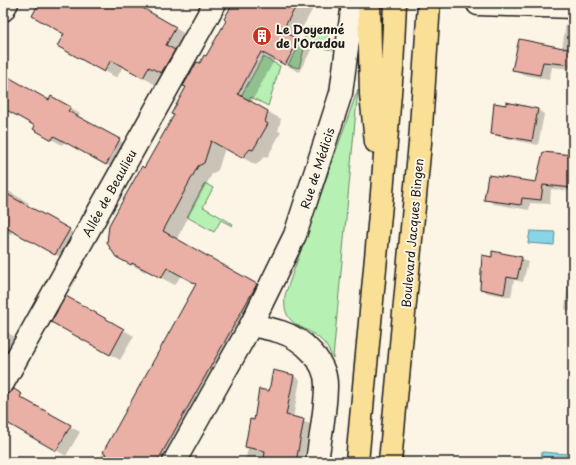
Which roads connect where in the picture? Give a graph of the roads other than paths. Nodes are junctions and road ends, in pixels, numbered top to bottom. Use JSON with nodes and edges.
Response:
{"nodes":[{"id":1,"x":7,"y":3,"type":"edge"},
{"id":2,"x":215,"y":3,"type":"edge"},
{"id":3,"x":353,"y":3,"type":"edge"},
{"id":4,"x":369,"y":3,"type":"edge"},
{"id":5,"x":394,"y":3,"type":"edge"},
{"id":6,"x":429,"y":3,"type":"edge"},
{"id":7,"x":478,"y":4,"type":"dead end"},
{"id":8,"x":573,"y":7,"type":"edge"},
{"id":9,"x":3,"y":10,"type":"edge"},
{"id":10,"x":382,"y":193,"type":"junction"},
{"id":11,"x":251,"y":325,"type":"junction"},
{"id":12,"x":3,"y":383,"type":"edge"},
{"id":13,"x":174,"y":462,"type":"edge"},
{"id":14,"x":317,"y":462,"type":"edge"},
{"id":15,"x":357,"y":462,"type":"edge"},
{"id":16,"x":390,"y":462,"type":"edge"}],
"edges":[{"from":1,"to":9,"type":"street"},
{"from":2,"to":12,"type":"street","name":"Allée de Beaulieu"},
{"from":3,"to":11,"type":"street","name":"Rue de Médicis"},
{"from":4,"to":10,"type":"highway"},
{"from":5,"to":10,"type":"highway"},
{"from":6,"to":16,"type":"highway","name":"Boulevard Jacques Bingen"},
{"from":7,"to":8,"type":"street"},
{"from":10,"to":15,"type":"highway"},
{"from":11,"to":13,"type":"street","name":"Rue de Médicis"},
{"from":11,"to":14,"type":"street"}]}
